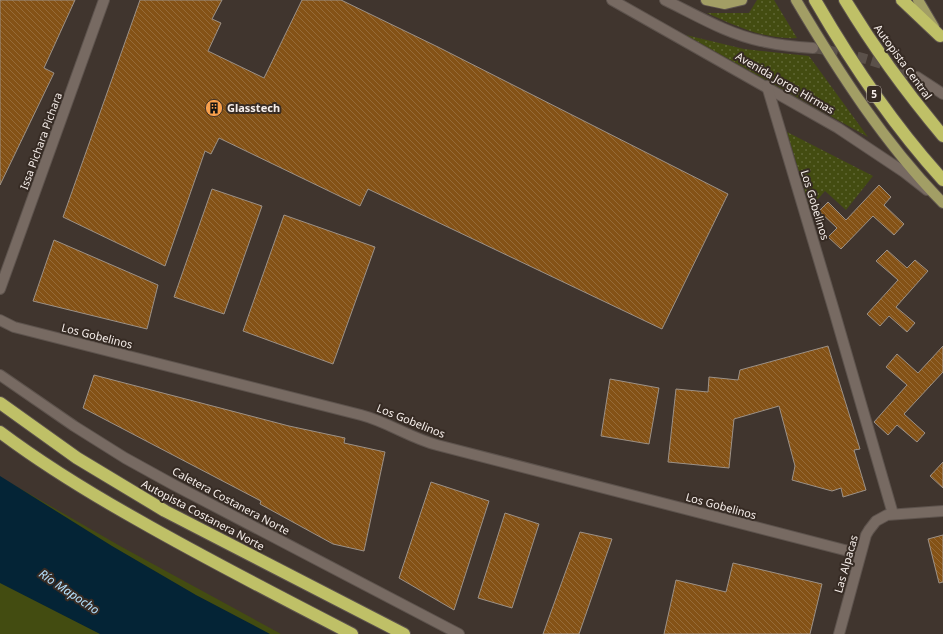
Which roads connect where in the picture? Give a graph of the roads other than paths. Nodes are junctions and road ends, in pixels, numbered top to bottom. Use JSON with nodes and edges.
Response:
{"nodes":[{"id":1,"x":104,"y":0,"type":"edge"},
{"id":2,"x":612,"y":0,"type":"edge"},
{"id":3,"x":665,"y":0,"type":"edge"},
{"id":4,"x":706,"y":0,"type":"edge"},
{"id":5,"x":742,"y":0,"type":"edge"},
{"id":6,"x":796,"y":0,"type":"edge"},
{"id":7,"x":815,"y":0,"type":"edge"},
{"id":8,"x":845,"y":0,"type":"edge"},
{"id":9,"x":902,"y":0,"type":"edge"},
{"id":10,"x":918,"y":0,"type":"edge"},
{"id":11,"x":941,"y":38,"type":"edge"},
{"id":12,"x":813,"y":48,"type":"tunnel mouth"},
{"id":13,"x":917,"y":77,"type":"tunnel mouth"},
{"id":14,"x":767,"y":86,"type":"junction"},
{"id":15,"x":943,"y":94,"type":"edge"},
{"id":16,"x":943,"y":136,"type":"edge"},
{"id":17,"x":943,"y":180,"type":"edge"},
{"id":18,"x":941,"y":201,"type":"edge"},
{"id":19,"x":0,"y":289,"type":"edge"},
{"id":20,"x":0,"y":320,"type":"edge"},
{"id":21,"x":0,"y":375,"type":"edge"},
{"id":22,"x":0,"y":403,"type":"edge"},
{"id":23,"x":0,"y":432,"type":"edge"},
{"id":24,"x":943,"y":511,"type":"edge"},
{"id":25,"x":893,"y":514,"type":"junction"},
{"id":26,"x":860,"y":554,"type":"junction"},
{"id":27,"x":352,"y":634,"type":"edge"},
{"id":28,"x":404,"y":634,"type":"edge"},
{"id":29,"x":459,"y":634,"type":"edge"},
{"id":30,"x":839,"y":634,"type":"edge"}],
"edges":[{"from":1,"to":19,"type":"street","name":"Issa Pichara Pichara"},
{"from":2,"to":14,"type":"street","name":"Avenida Jorge Hirmas"},
{"from":3,"to":12,"type":"street","name":"Avenida Jorge Hirmas"},
{"from":4,"to":5,"type":"main road"},
{"from":6,"to":18,"type":"main road"},
{"from":7,"to":17,"type":"highway","number":"5"},
{"from":8,"to":16,"type":"highway","name":"Autopista Central"},
{"from":9,"to":11,"type":"highway"},
{"from":10,"to":11,"type":"main road"},
{"from":13,"to":15,"type":"street"},
{"from":14,"to":18,"type":"street","name":"Avenida Jorge Hirmas"},
{"from":14,"to":25,"type":"street","name":"Los Gobelinos"},
{"from":20,"to":26,"type":"street","name":"Los Gobelinos"},
{"from":21,"to":29,"type":"street","name":"Caletera Costanera Norte"},
{"from":22,"to":28,"type":"highway","name":"Autopista Costanera Norte"},
{"from":23,"to":27,"type":"highway"},
{"from":24,"to":25,"type":"street"},
{"from":25,"to":26,"type":"street","name":"Las Alpacas"},
{"from":26,"to":30,"type":"street","name":"Las Alpacas"}]}
